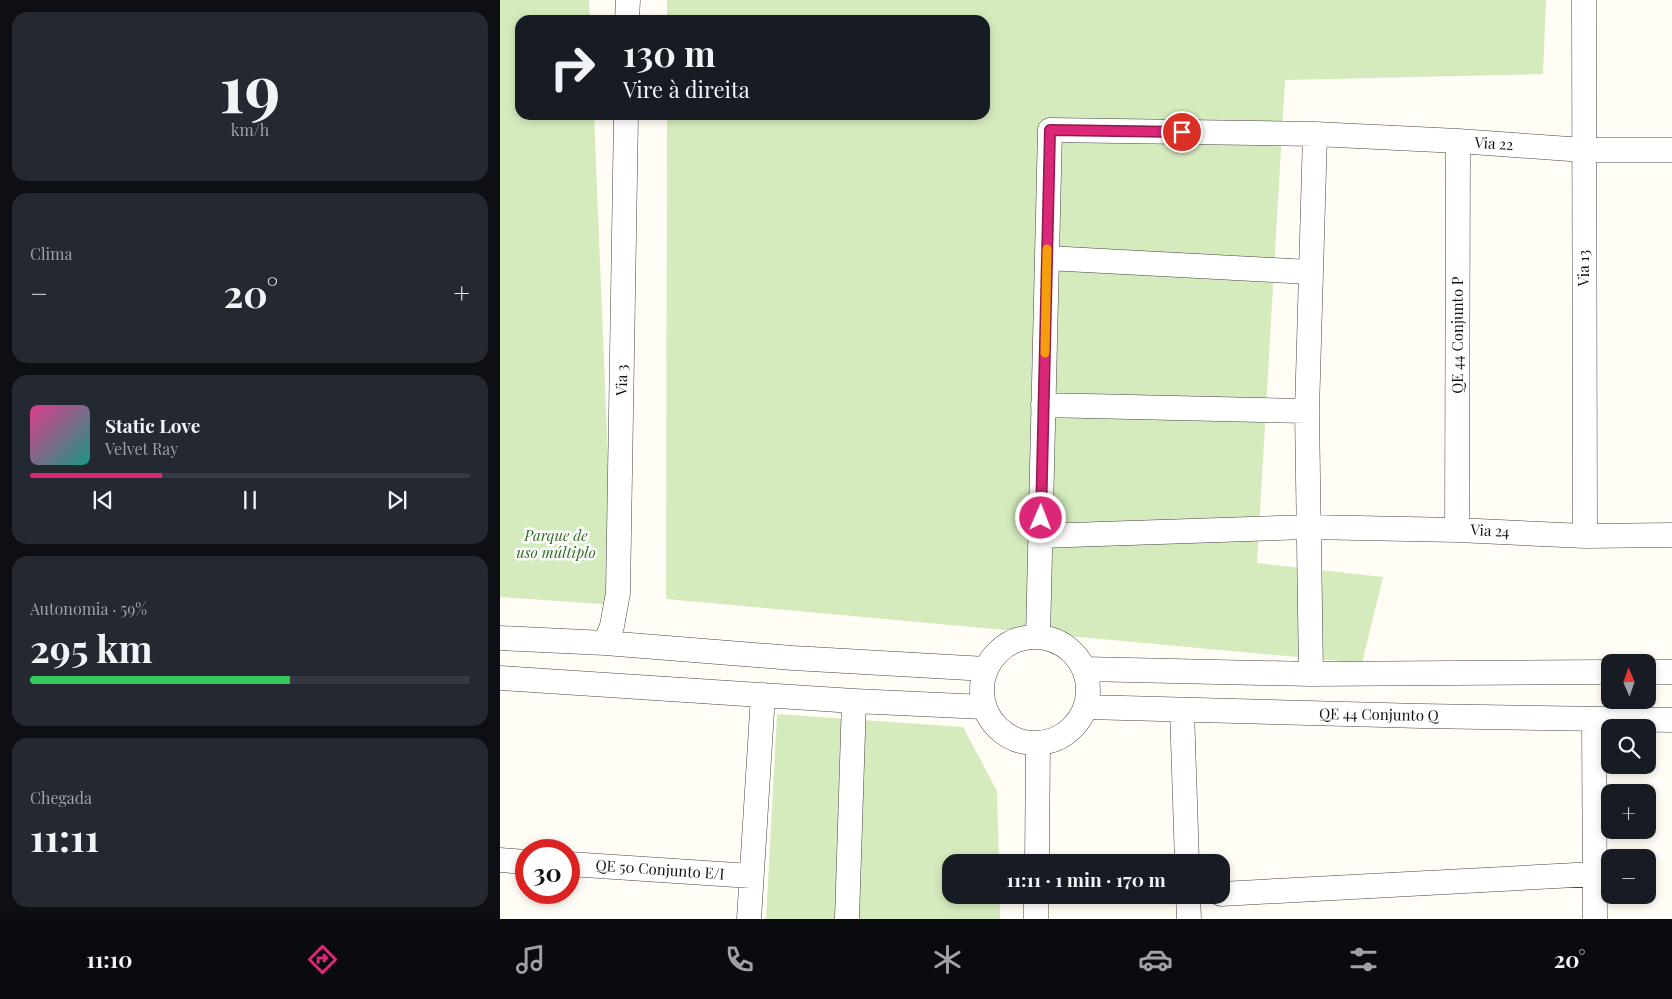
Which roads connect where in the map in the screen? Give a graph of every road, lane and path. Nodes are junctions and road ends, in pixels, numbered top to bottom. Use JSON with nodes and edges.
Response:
{"nodes":[{"id":1,"x":628,"y":0,"type":"edge"},
{"id":2,"x":1584,"y":0,"type":"edge"},
{"id":3,"x":627,"y":15,"type":"edge"},
{"id":4,"x":626,"y":120,"type":"edge"},
{"id":5,"x":1315,"y":134,"type":"junction"},
{"id":6,"x":1458,"y":141,"type":"junction"},
{"id":7,"x":1584,"y":150,"type":"junction"},
{"id":8,"x":1672,"y":150,"type":"edge"},
{"id":9,"x":1047,"y":258,"type":"junction"},
{"id":10,"x":1310,"y":272,"type":"junction"},
{"id":11,"x":1043,"y":405,"type":"junction"},
{"id":12,"x":1307,"y":411,"type":"junction"},
{"id":13,"x":1308,"y":527,"type":"junction"},
{"id":14,"x":1457,"y":530,"type":"junction"},
{"id":15,"x":1040,"y":536,"type":"junction"},
{"id":16,"x":1585,"y":536,"type":"junction"},
{"id":17,"x":1672,"y":536,"type":"edge"},
{"id":18,"x":500,"y":638,"type":"edge"},
{"id":19,"x":1038,"y":638,"type":"junction"},
{"id":20,"x":605,"y":644,"type":"junction"},
{"id":21,"x":986,"y":669,"type":"junction"},
{"id":22,"x":1084,"y":669,"type":"junction"},
{"id":23,"x":1601,"y":672,"type":"edge"},
{"id":24,"x":1656,"y":672,"type":"edge"},
{"id":25,"x":1672,"y":672,"type":"edge"},
{"id":26,"x":1311,"y":674,"type":"junction"},
{"id":27,"x":500,"y":678,"type":"edge"},
{"id":28,"x":763,"y":695,"type":"junction"},
{"id":29,"x":854,"y":701,"type":"junction"},
{"id":30,"x":984,"y":706,"type":"junction"},
{"id":31,"x":1086,"y":707,"type":"junction"},
{"id":32,"x":1182,"y":710,"type":"junction"},
{"id":33,"x":1594,"y":719,"type":"junction"},
{"id":34,"x":1672,"y":720,"type":"edge"},
{"id":35,"x":1038,"y":743,"type":"junction"},
{"id":36,"x":1037,"y":854,"type":"edge"},
{"id":37,"x":1187,"y":854,"type":"edge"},
{"id":38,"x":500,"y":860,"type":"edge"},
{"id":39,"x":515,"y":861,"type":"edge"},
{"id":40,"x":580,"y":865,"type":"edge"},
{"id":41,"x":1594,"y":874,"type":"junction"},
{"id":42,"x":751,"y":876,"type":"junction"},
{"id":43,"x":1230,"y":894,"type":"edge"},
{"id":44,"x":1036,"y":904,"type":"edge"},
{"id":45,"x":749,"y":919,"type":"edge"},
{"id":46,"x":847,"y":919,"type":"edge"},
{"id":47,"x":1036,"y":919,"type":"edge"},
{"id":48,"x":1595,"y":919,"type":"edge"}],
"edges":[{"from":1,"to":3,"type":"street"},
{"from":2,"to":7,"type":"street","name":"Via 13"},
{"from":4,"to":20,"type":"street","name":"Via 3"},
{"from":5,"to":6,"type":"street","name":"Via 22"},
{"from":5,"to":9,"type":"street","name":"Via 22"},
{"from":5,"to":10,"type":"street"},
{"from":6,"to":7,"type":"street","name":"Via 22"},
{"from":6,"to":14,"type":"street","name":"QE 44 Conjunto P"},
{"from":7,"to":8,"type":"street","name":"Via 22"},
{"from":7,"to":16,"type":"street","name":"Via 13"},
{"from":9,"to":10,"type":"street"},
{"from":9,"to":11,"type":"street"},
{"from":10,"to":12,"type":"street"},
{"from":11,"to":12,"type":"street"},
{"from":11,"to":15,"type":"street"},
{"from":12,"to":13,"type":"street"},
{"from":13,"to":14,"type":"street","name":"Via 24"},
{"from":13,"to":15,"type":"street","name":"Via 24"},
{"from":13,"to":26,"type":"street"},
{"from":14,"to":16,"type":"street","name":"Via 24"},
{"from":15,"to":19,"type":"street"},
{"from":16,"to":17,"type":"street","name":"Via 24"},
{"from":18,"to":20,"type":"street"},
{"from":19,"to":21,"type":"street"},
{"from":19,"to":22,"type":"street"},
{"from":20,"to":21,"type":"street"},
{"from":21,"to":30,"type":"street"},
{"from":22,"to":26,"type":"street"},
{"from":22,"to":31,"type":"street"},
{"from":23,"to":26,"type":"street"},
{"from":24,"to":25,"type":"street"},
{"from":27,"to":28,"type":"street"},
{"from":28,"to":29,"type":"street"},
{"from":28,"to":42,"type":"street"},
{"from":29,"to":30,"type":"street"},
{"from":29,"to":46,"type":"street"},
{"from":30,"to":35,"type":"street"},
{"from":31,"to":32,"type":"street","name":"QE 44 Conjunto Q"},
{"from":31,"to":35,"type":"street"},
{"from":32,"to":33,"type":"street","name":"QE 44 Conjunto Q"},
{"from":32,"to":37,"type":"street"},
{"from":33,"to":34,"type":"street","name":"QE 44 Conjunto Q"},
{"from":33,"to":41,"type":"street"},
{"from":35,"to":36,"type":"street"},
{"from":38,"to":39,"type":"street"},
{"from":40,"to":42,"type":"street","name":"QE 50 Conjunto E/I"},
{"from":41,"to":43,"type":"street"},
{"from":41,"to":48,"type":"street"},
{"from":42,"to":45,"type":"street"},
{"from":44,"to":47,"type":"street"}]}
